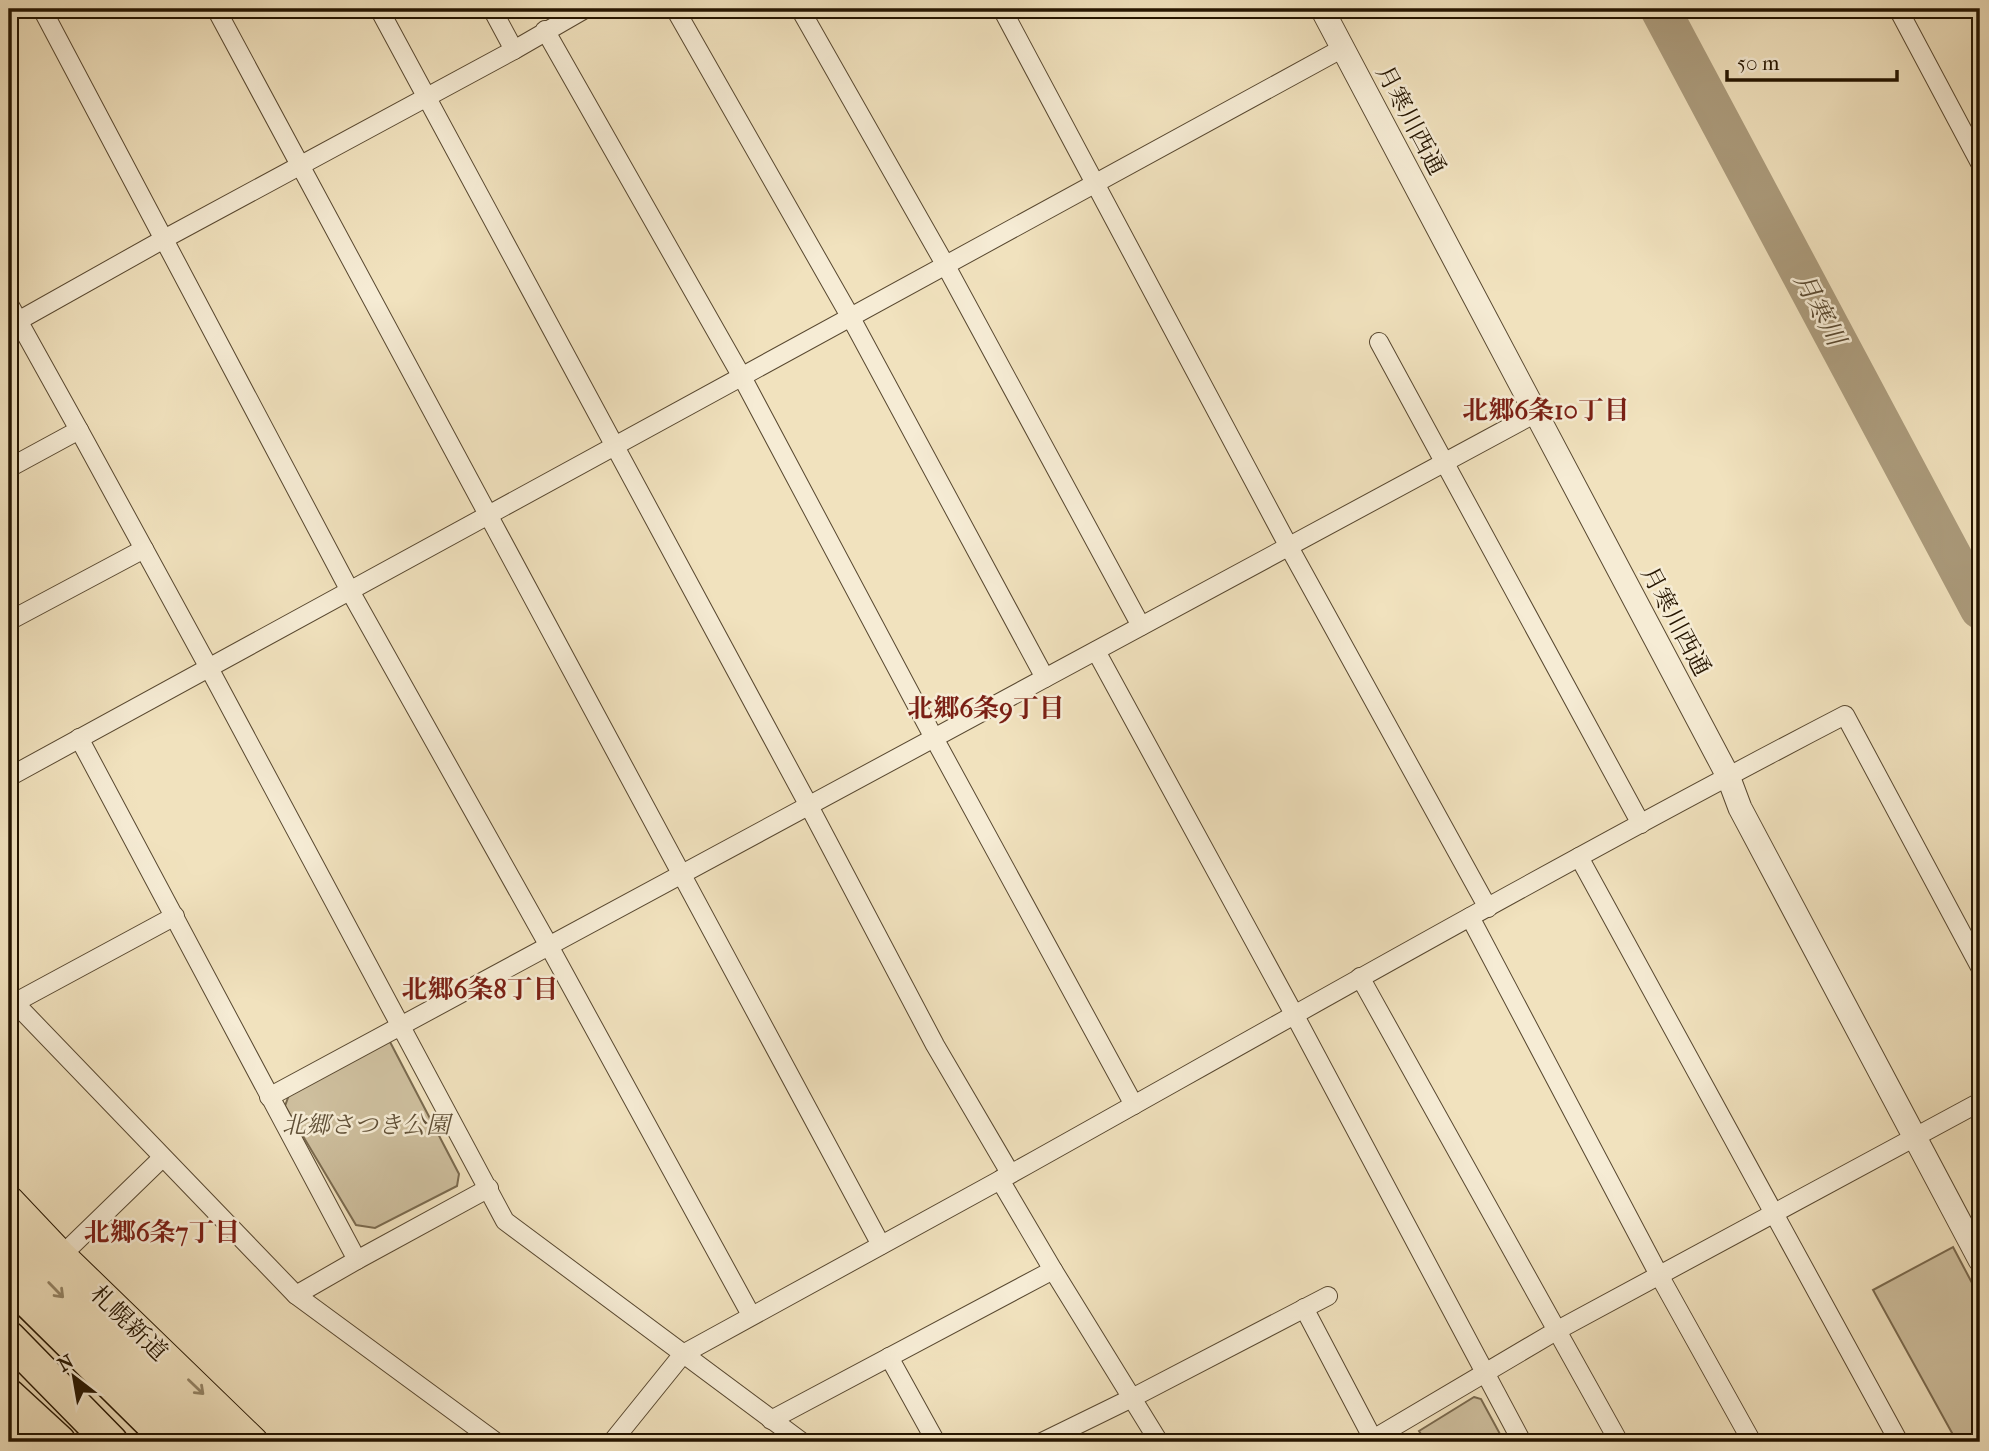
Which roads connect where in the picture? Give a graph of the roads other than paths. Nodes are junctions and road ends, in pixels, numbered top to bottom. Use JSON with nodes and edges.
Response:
{"nodes":[{"id":1,"x":42,"y":9,"type":"edge"},
{"id":2,"x":216,"y":9,"type":"edge"},
{"id":3,"x":379,"y":9,"type":"edge"},
{"id":4,"x":492,"y":9,"type":"edge"},
{"id":5,"x":585,"y":9,"type":"edge"},
{"id":6,"x":676,"y":9,"type":"edge"},
{"id":7,"x":800,"y":9,"type":"edge"},
{"id":8,"x":1002,"y":9,"type":"edge"},
{"id":9,"x":1322,"y":9,"type":"edge"},
{"id":10,"x":1898,"y":9,"type":"edge"},
{"id":11,"x":545,"y":30,"type":"junction"},
{"id":12,"x":1343,"y":48,"type":"junction"},
{"id":13,"x":514,"y":50,"type":"junction"},
{"id":14,"x":427,"y":97,"type":"junction"},
{"id":15,"x":1980,"y":163,"type":"edge"},
{"id":16,"x":300,"y":165,"type":"junction"},
{"id":17,"x":1097,"y":183,"type":"junction"},
{"id":18,"x":164,"y":239,"type":"junction"},
{"id":19,"x":946,"y":266,"type":"junction"},
{"id":20,"x":9,"y":304,"type":"edge"},
{"id":21,"x":851,"y":318,"type":"junction"},
{"id":22,"x":14,"y":324,"type":"edge"},
{"id":23,"x":1379,"y":342,"type":"dead end"},
{"id":24,"x":742,"y":377,"type":"junction"},
{"id":25,"x":1536,"y":413,"type":"junction"},
{"id":26,"x":79,"y":430,"type":"junction"},
{"id":27,"x":615,"y":446,"type":"junction"},
{"id":28,"x":1445,"y":462,"type":"junction"},
{"id":29,"x":9,"y":468,"type":"edge"},
{"id":30,"x":488,"y":515,"type":"junction"},
{"id":31,"x":1289,"y":547,"type":"junction"},
{"id":32,"x":144,"y":549,"type":"junction"},
{"id":33,"x":350,"y":591,"type":"junction"},
{"id":34,"x":9,"y":621,"type":"edge"},
{"id":35,"x":1141,"y":626,"type":"junction"},
{"id":36,"x":1096,"y":651,"type":"junction"},
{"id":37,"x":209,"y":668,"type":"junction"},
{"id":38,"x":1045,"y":678,"type":"junction"},
{"id":39,"x":79,"y":738,"type":"junction"},
{"id":40,"x":934,"y":738,"type":"junction"},
{"id":41,"x":1728,"y":776,"type":"junction"},
{"id":42,"x":9,"y":777,"type":"edge"},
{"id":43,"x":809,"y":806,"type":"junction"},
{"id":44,"x":1641,"y":824,"type":"junction"},
{"id":45,"x":1579,"y":857,"type":"junction"},
{"id":46,"x":681,"y":875,"type":"junction"},
{"id":47,"x":1488,"y":908,"type":"junction"},
{"id":48,"x":175,"y":916,"type":"junction"},
{"id":49,"x":1470,"y":917,"type":"junction"},
{"id":50,"x":549,"y":946,"type":"junction"},
{"id":51,"x":1980,"y":967,"type":"edge"},
{"id":52,"x":1360,"y":977,"type":"junction"},
{"id":53,"x":11,"y":1000,"type":"edge"},
{"id":54,"x":1294,"y":1014,"type":"junction"},
{"id":55,"x":401,"y":1026,"type":"junction"},
{"id":56,"x":270,"y":1097,"type":"junction"},
{"id":57,"x":1980,"y":1102,"type":"edge"},
{"id":58,"x":1134,"y":1105,"type":"junction"},
{"id":59,"x":1915,"y":1137,"type":"junction"},
{"id":60,"x":162,"y":1158,"type":"junction"},
{"id":61,"x":1000,"y":1180,"type":"junction"},
{"id":62,"x":489,"y":1188,"type":"junction"},
{"id":63,"x":9,"y":1201,"type":"edge"},
{"id":64,"x":1774,"y":1213,"type":"junction"},
{"id":65,"x":9,"y":1241,"type":"edge"},
{"id":66,"x":881,"y":1245,"type":"junction"},
{"id":67,"x":61,"y":1256,"type":"junction"},
{"id":68,"x":357,"y":1260,"type":"junction"},
{"id":69,"x":1980,"y":1260,"type":"edge"},
{"id":70,"x":1053,"y":1270,"type":"junction"},
{"id":71,"x":1659,"y":1275,"type":"junction"},
{"id":72,"x":9,"y":1282,"type":"edge"},
{"id":73,"x":296,"y":1296,"type":"junction"},
{"id":74,"x":1328,"y":1296,"type":"dead end"},
{"id":75,"x":1304,"y":1308,"type":"junction"},
{"id":76,"x":751,"y":1315,"type":"junction"},
{"id":77,"x":1556,"y":1331,"type":"junction"},
{"id":78,"x":9,"y":1338,"type":"edge"},
{"id":79,"x":683,"y":1354,"type":"junction"},
{"id":80,"x":889,"y":1357,"type":"junction"},
{"id":81,"x":1485,"y":1373,"type":"junction"},
{"id":82,"x":9,"y":1396,"type":"edge"},
{"id":83,"x":1132,"y":1398,"type":"junction"},
{"id":84,"x":771,"y":1420,"type":"junction"},
{"id":85,"x":9,"y":1422,"type":"edge"},
{"id":86,"x":1371,"y":1441,"type":"edge"},
{"id":87,"x":30,"y":1442,"type":"edge"},
{"id":88,"x":59,"y":1442,"type":"edge"},
{"id":89,"x":111,"y":1442,"type":"edge"},
{"id":90,"x":171,"y":1442,"type":"edge"},
{"id":91,"x":215,"y":1442,"type":"edge"},
{"id":92,"x":253,"y":1442,"type":"edge"},
{"id":93,"x":496,"y":1442,"type":"edge"},
{"id":94,"x":612,"y":1442,"type":"edge"},
{"id":95,"x":802,"y":1442,"type":"edge"},
{"id":96,"x":936,"y":1442,"type":"edge"},
{"id":97,"x":1042,"y":1442,"type":"edge"},
{"id":98,"x":1159,"y":1442,"type":"edge"},
{"id":99,"x":1522,"y":1442,"type":"edge"},
{"id":100,"x":1619,"y":1442,"type":"edge"},
{"id":101,"x":1752,"y":1442,"type":"edge"},
{"id":102,"x":1899,"y":1442,"type":"edge"}],
"edges":[{"from":1,"to":18,"type":"street"},
{"from":2,"to":16,"type":"street"},
{"from":3,"to":14,"type":"street"},
{"from":4,"to":13,"type":"street"},
{"from":5,"to":11,"type":"street"},
{"from":6,"to":21,"type":"street"},
{"from":7,"to":19,"type":"street"},
{"from":8,"to":17,"type":"street"},
{"from":9,"to":12,"type":"street","name":"月寒川西通"},
{"from":10,"to":15,"type":"street"},
{"from":11,"to":13,"type":"street"},
{"from":11,"to":24,"type":"street"},
{"from":12,"to":17,"type":"street"},
{"from":12,"to":25,"type":"street","name":"月寒川西通"},
{"from":13,"to":14,"type":"street"},
{"from":14,"to":16,"type":"street"},
{"from":14,"to":27,"type":"street"},
{"from":16,"to":18,"type":"street"},
{"from":16,"to":30,"type":"street"},
{"from":17,"to":19,"type":"street"},
{"from":17,"to":31,"type":"street"},
{"from":18,"to":22,"type":"street"},
{"from":18,"to":33,"type":"street"},
{"from":19,"to":21,"type":"street"},
{"from":19,"to":35,"type":"street"},
{"from":20,"to":22,"type":"street"},
{"from":21,"to":24,"type":"street"},
{"from":21,"to":38,"type":"street"},
{"from":22,"to":26,"type":"street"},
{"from":23,"to":28,"type":"street"},
{"from":24,"to":27,"type":"street"},
{"from":24,"to":40,"type":"street"},
{"from":25,"to":28,"type":"street"},
{"from":25,"to":41,"type":"street","name":"月寒川西通"},
{"from":26,"to":29,"type":"street"},
{"from":26,"to":32,"type":"street"},
{"from":27,"to":30,"type":"street"},
{"from":27,"to":43,"type":"street"},
{"from":28,"to":31,"type":"street"},
{"from":28,"to":44,"type":"street"},
{"from":30,"to":33,"type":"street"},
{"from":30,"to":46,"type":"street"},
{"from":31,"to":35,"type":"street"},
{"from":31,"to":47,"type":"street"},
{"from":32,"to":34,"type":"street"},
{"from":32,"to":37,"type":"street"},
{"from":33,"to":37,"type":"street"},
{"from":33,"to":50,"type":"street"},
{"from":35,"to":36,"type":"street"},
{"from":36,"to":38,"type":"street"},
{"from":36,"to":54,"type":"street"},
{"from":37,"to":39,"type":"street"},
{"from":37,"to":55,"type":"street"},
{"from":38,"to":40,"type":"street"},
{"from":39,"to":42,"type":"street"},
{"from":39,"to":48,"type":"street"},
{"from":40,"to":43,"type":"street"},
{"from":40,"to":58,"type":"street"},
{"from":41,"to":44,"type":"street"},
{"from":41,"to":51,"type":"street"},
{"from":41,"to":59,"type":"street","name":"月寒川西通"},
{"from":43,"to":46,"type":"street"},
{"from":43,"to":61,"type":"street"},
{"from":44,"to":45,"type":"street"},
{"from":45,"to":47,"type":"street"},
{"from":45,"to":64,"type":"street"},
{"from":46,"to":50,"type":"street"},
{"from":46,"to":66,"type":"street"},
{"from":47,"to":49,"type":"street"},
{"from":48,"to":53,"type":"street"},
{"from":48,"to":56,"type":"street"},
{"from":49,"to":52,"type":"street"},
{"from":49,"to":71,"type":"street"},
{"from":50,"to":55,"type":"street"},
{"from":50,"to":76,"type":"street"},
{"from":52,"to":54,"type":"street"},
{"from":52,"to":77,"type":"street"},
{"from":53,"to":60,"type":"street"},
{"from":54,"to":58,"type":"street"},
{"from":54,"to":81,"type":"street"},
{"from":55,"to":56,"type":"street"},
{"from":55,"to":62,"type":"street"},
{"from":56,"to":68,"type":"street"},
{"from":57,"to":59,"type":"street"},
{"from":58,"to":61,"type":"street"},
{"from":59,"to":64,"type":"street"},
{"from":59,"to":69,"type":"street","name":"月寒川西通"},
{"from":60,"to":67,"type":"street"},
{"from":60,"to":73,"type":"street"},
{"from":61,"to":66,"type":"street"},
{"from":61,"to":70,"type":"street"},
{"from":62,"to":68,"type":"street"},
{"from":62,"to":79,"type":"street"},
{"from":63,"to":67,"type":"highway","name":"札幌新道"},
{"from":64,"to":71,"type":"street"},
{"from":64,"to":102,"type":"street"},
{"from":65,"to":91,"type":"highway","one_way":true},
{"from":66,"to":76,"type":"street"},
{"from":67,"to":92,"type":"highway","name":"札幌新道","one_way":true},
{"from":68,"to":73,"type":"street"},
{"from":70,"to":80,"type":"street"},
{"from":70,"to":83,"type":"street"},
{"from":71,"to":77,"type":"street"},
{"from":71,"to":101,"type":"street"},
{"from":72,"to":90,"type":"highway"},
{"from":73,"to":93,"type":"street"},
{"from":74,"to":75,"type":"street"},
{"from":75,"to":83,"type":"street"},
{"from":75,"to":86,"type":"street"},
{"from":76,"to":79,"type":"street"},
{"from":77,"to":81,"type":"street"},
{"from":77,"to":100,"type":"street"},
{"from":78,"to":89,"type":"highway"},
{"from":79,"to":84,"type":"street"},
{"from":79,"to":94,"type":"street"},
{"from":80,"to":84,"type":"street"},
{"from":80,"to":96,"type":"street"},
{"from":81,"to":86,"type":"street"},
{"from":81,"to":99,"type":"street"},
{"from":82,"to":88,"type":"highway"},
{"from":83,"to":97,"type":"street"},
{"from":83,"to":98,"type":"street"},
{"from":84,"to":95,"type":"street"},
{"from":85,"to":87,"type":"highway"}]}
